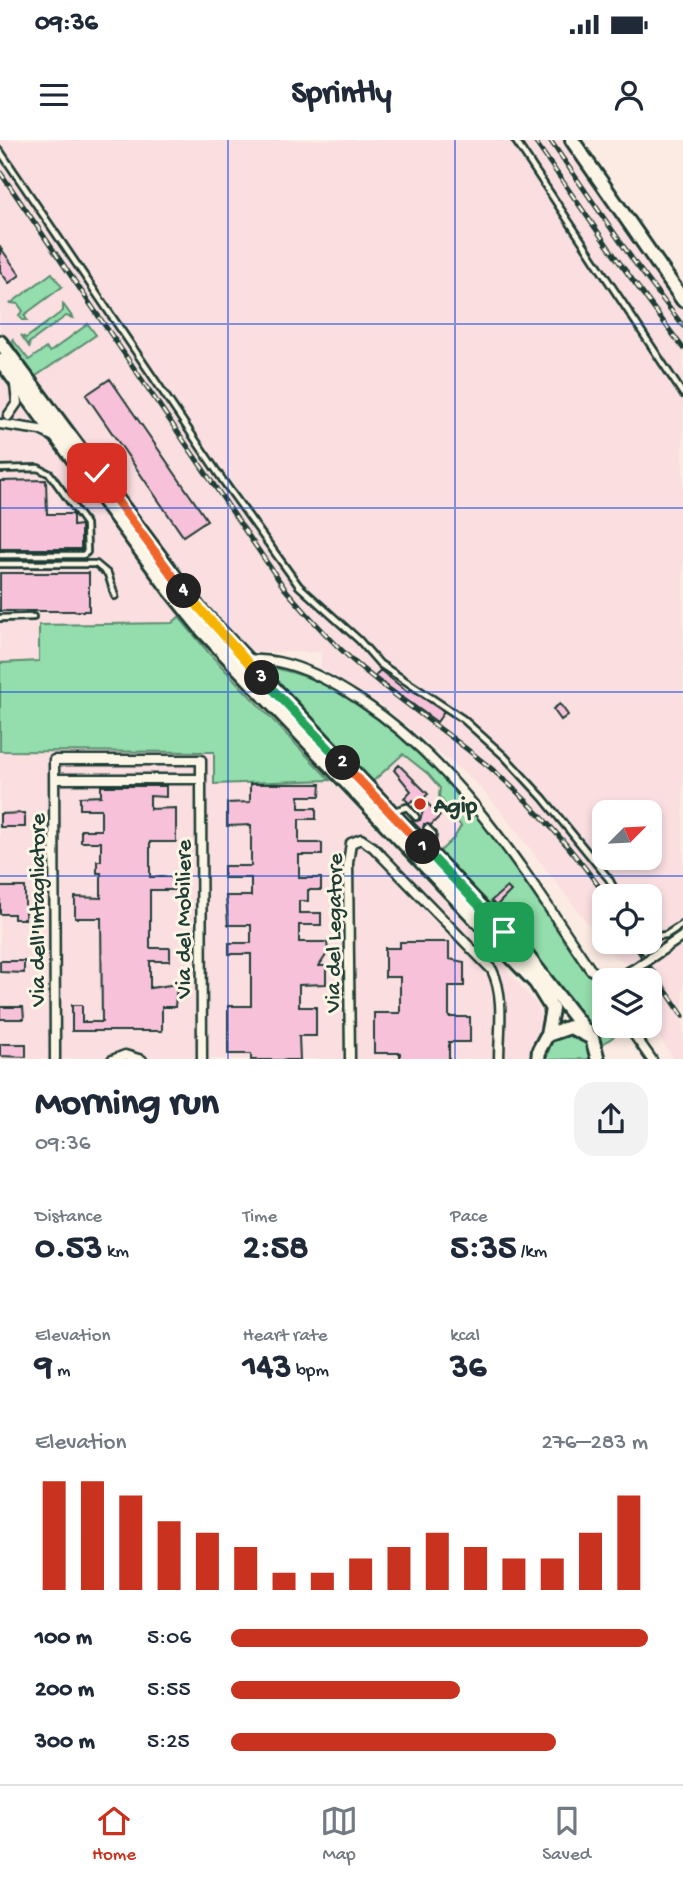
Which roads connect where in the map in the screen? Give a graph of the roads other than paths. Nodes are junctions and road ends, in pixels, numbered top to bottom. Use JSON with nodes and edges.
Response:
{"nodes":[{"id":1,"x":515,"y":140,"type":"edge"},
{"id":2,"x":572,"y":140,"type":"edge"},
{"id":3,"x":0,"y":151,"type":"edge"},
{"id":4,"x":683,"y":300,"type":"edge"},
{"id":5,"x":0,"y":342,"type":"edge"},
{"id":6,"x":0,"y":360,"type":"edge"},
{"id":7,"x":10,"y":373,"type":"junction"},
{"id":8,"x":683,"y":394,"type":"edge"},
{"id":9,"x":38,"y":405,"type":"junction"},
{"id":10,"x":3,"y":420,"type":"edge"},
{"id":11,"x":17,"y":426,"type":"junction"},
{"id":12,"x":59,"y":440,"type":"junction"},
{"id":13,"x":0,"y":469,"type":"edge"},
{"id":14,"x":0,"y":555,"type":"edge"},
{"id":15,"x":0,"y":564,"type":"edge"},
{"id":16,"x":115,"y":596,"type":"dead end"},
{"id":17,"x":33,"y":617,"type":"dead end"},
{"id":18,"x":0,"y":618,"type":"edge"},
{"id":19,"x":243,"y":658,"type":"junction"},
{"id":20,"x":54,"y":779,"type":"junction"},
{"id":21,"x":201,"y":779,"type":"junction"},
{"id":22,"x":390,"y":812,"type":"junction"},
{"id":23,"x":416,"y":817,"type":"dead end"},
{"id":24,"x":427,"y":828,"type":"dead end"},
{"id":25,"x":431,"y":855,"type":"junction"},
{"id":26,"x":611,"y":884,"type":"edge"},
{"id":27,"x":683,"y":924,"type":"edge"},
{"id":28,"x":662,"y":935,"type":"edge"},
{"id":29,"x":683,"y":936,"type":"edge"},
{"id":30,"x":636,"y":968,"type":"edge"},
{"id":31,"x":592,"y":971,"type":"edge"},
{"id":32,"x":586,"y":1032,"type":"junction"},
{"id":33,"x":547,"y":1035,"type":"junction"},
{"id":34,"x":637,"y":1038,"type":"edge"},
{"id":35,"x":55,"y":1059,"type":"edge"},
{"id":36,"x":112,"y":1059,"type":"edge"},
{"id":37,"x":142,"y":1059,"type":"edge"},
{"id":38,"x":202,"y":1059,"type":"edge"},
{"id":39,"x":350,"y":1059,"type":"edge"},
{"id":40,"x":499,"y":1059,"type":"edge"},
{"id":41,"x":538,"y":1059,"type":"edge"},
{"id":42,"x":598,"y":1059,"type":"edge"},
{"id":43,"x":652,"y":1059,"type":"edge"}],
"edges":[{"from":1,"to":8,"type":"lane"},
{"from":2,"to":4,"type":"main road"},
{"from":3,"to":26,"type":"lane"},
{"from":5,"to":9,"type":"main road"},
{"from":6,"to":7,"type":"main road"},
{"from":7,"to":9,"type":"main road"},
{"from":7,"to":10,"type":"street"},
{"from":9,"to":10,"type":"street"},
{"from":9,"to":11,"type":"street"},
{"from":9,"to":12,"type":"main road"},
{"from":9,"to":19,"type":"main road"},
{"from":10,"to":11,"type":"street"},
{"from":11,"to":12,"type":"street"},
{"from":12,"to":33,"type":"main road"},
{"from":13,"to":14,"type":"lane"},
{"from":15,"to":16,"type":"lane"},
{"from":17,"to":18,"type":"lane"},
{"from":19,"to":22,"type":"main road"},
{"from":19,"to":31,"type":"street"},
{"from":20,"to":21,"type":"street"},
{"from":20,"to":21,"type":"street","name":"Via dell'Intagliatore"},
{"from":20,"to":35,"type":"street","name":"Via dell'Intagliatore"},
{"from":21,"to":38,"type":"street","name":"Via del Mobiliere"},
{"from":22,"to":23,"type":"lane"},
{"from":22,"to":25,"type":"main road"},
{"from":24,"to":25,"type":"lane"},
{"from":25,"to":32,"type":"main road"},
{"from":27,"to":28,"type":"lane"},
{"from":29,"to":30,"type":"street","bridge":true},
{"from":32,"to":33,"type":"main road"},
{"from":32,"to":42,"type":"main road"},
{"from":33,"to":41,"type":"main road"},
{"from":34,"to":43,"type":"street"},
{"from":36,"to":37,"type":"street"},
{"from":39,"to":40,"type":"street","name":"Via del Legatore"}]}
